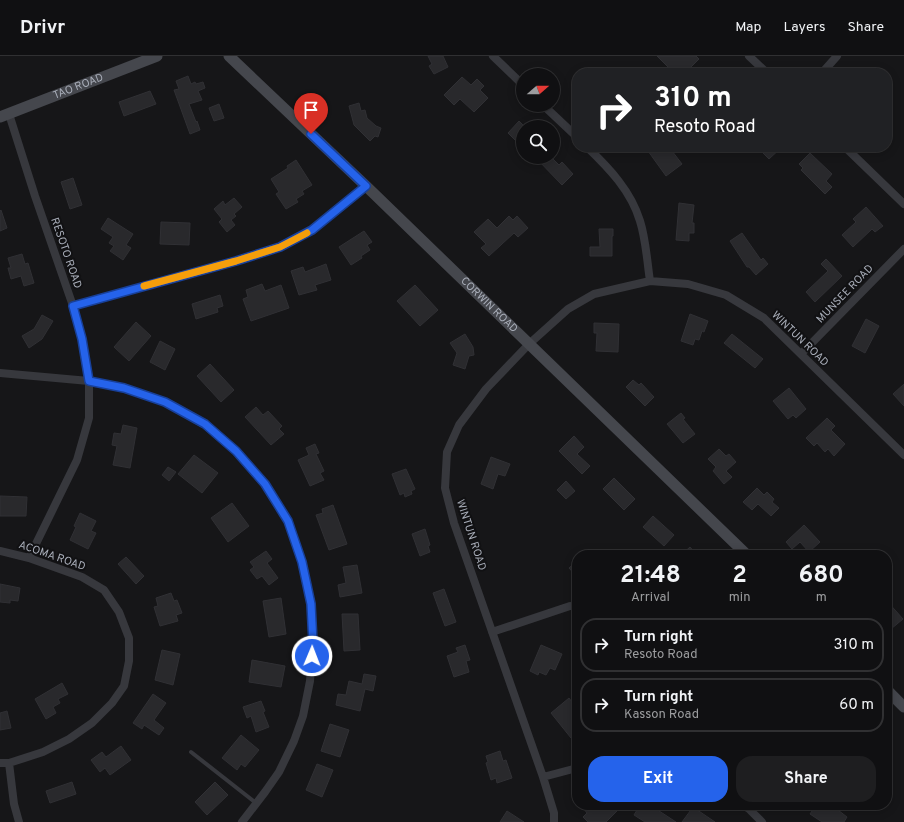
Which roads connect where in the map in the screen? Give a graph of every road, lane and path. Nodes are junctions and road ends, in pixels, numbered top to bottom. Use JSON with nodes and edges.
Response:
{"nodes":[{"id":1,"x":157,"y":56,"type":"edge"},
{"id":2,"x":229,"y":56,"type":"edge"},
{"id":3,"x":492,"y":56,"type":"edge"},
{"id":4,"x":750,"y":56,"type":"edge"},
{"id":5,"x":837,"y":56,"type":"edge"},
{"id":6,"x":762,"y":68,"type":"edge"},
{"id":7,"x":826,"y":68,"type":"edge"},
{"id":8,"x":516,"y":78,"type":"edge"},
{"id":9,"x":551,"y":112,"type":"edge"},
{"id":10,"x":4,"y":115,"type":"edge"},
{"id":11,"x":572,"y":132,"type":"edge"},
{"id":12,"x":592,"y":152,"type":"edge"},
{"id":13,"x":850,"y":152,"type":"edge"},
{"id":14,"x":366,"y":186,"type":"junction"},
{"id":15,"x":904,"y":204,"type":"edge"},
{"id":16,"x":904,"y":249,"type":"edge"},
{"id":17,"x":650,"y":281,"type":"junction"},
{"id":18,"x":73,"y":306,"type":"junction"},
{"id":19,"x":529,"y":344,"type":"junction"},
{"id":20,"x":801,"y":354,"type":"junction"},
{"id":21,"x":0,"y":373,"type":"edge"},
{"id":22,"x":89,"y":381,"type":"junction"},
{"id":23,"x":904,"y":455,"type":"edge"},
{"id":24,"x":742,"y":550,"type":"edge"},
{"id":25,"x":0,"y":551,"type":"edge"},
{"id":26,"x":29,"y":558,"type":"junction"},
{"id":27,"x":570,"y":606,"type":"dead end"},
{"id":28,"x":492,"y":632,"type":"junction"},
{"id":29,"x":892,"y":695,"type":"edge"},
{"id":30,"x":904,"y":706,"type":"edge"},
{"id":31,"x":191,"y":752,"type":"dead end"},
{"id":32,"x":0,"y":763,"type":"edge"},
{"id":33,"x":9,"y":763,"type":"junction"},
{"id":34,"x":572,"y":769,"type":"edge"},
{"id":35,"x":543,"y":777,"type":"junction"},
{"id":36,"x":257,"y":803,"type":"junction"},
{"id":37,"x":749,"y":810,"type":"edge"},
{"id":38,"x":19,"y":822,"type":"edge"},
{"id":39,"x":242,"y":822,"type":"edge"},
{"id":40,"x":554,"y":822,"type":"edge"},
{"id":41,"x":762,"y":822,"type":"edge"}],
"edges":[{"from":1,"to":10,"type":"main road","name":"TAO ROAD"},
{"from":2,"to":14,"type":"main road","name":"CORWIN ROAD"},
{"from":3,"to":8,"type":"street"},
{"from":4,"to":6,"type":"street"},
{"from":5,"to":7,"type":"street"},
{"from":9,"to":11,"type":"street"},
{"from":10,"to":18,"type":"street","name":"RESOTO ROAD"},
{"from":12,"to":17,"type":"street"},
{"from":13,"to":15,"type":"street"},
{"from":14,"to":18,"type":"street"},
{"from":14,"to":19,"type":"main road","name":"CORWIN ROAD"},
{"from":16,"to":20,"type":"street","name":"MUNSEE ROAD"},
{"from":17,"to":19,"type":"street","name":"WINTUN ROAD"},
{"from":17,"to":20,"type":"street","name":"WINTUN ROAD"},
{"from":18,"to":22,"type":"street","name":"RESOTO ROAD"},
{"from":19,"to":24,"type":"main road","name":"CORWIN ROAD"},
{"from":19,"to":28,"type":"street","name":"WINTUN ROAD"},
{"from":20,"to":23,"type":"street","name":"WINTUN ROAD"},
{"from":21,"to":22,"type":"street"},
{"from":22,"to":26,"type":"street","name":"RESOTO ROAD"},
{"from":22,"to":36,"type":"street"},
{"from":25,"to":26,"type":"street","name":"ACOMA ROAD"},
{"from":26,"to":33,"type":"street","name":"ACOMA ROAD"},
{"from":27,"to":28,"type":"street"},
{"from":28,"to":35,"type":"street","name":"WINTUN ROAD"},
{"from":29,"to":30,"type":"main road"},
{"from":31,"to":36,"type":"lane"},
{"from":32,"to":33,"type":"street","name":"ACOMA ROAD"},
{"from":33,"to":38,"type":"street"},
{"from":34,"to":35,"type":"street"},
{"from":35,"to":40,"type":"street","name":"WINTUN ROAD"},
{"from":36,"to":39,"type":"street"},
{"from":37,"to":41,"type":"street"}]}
